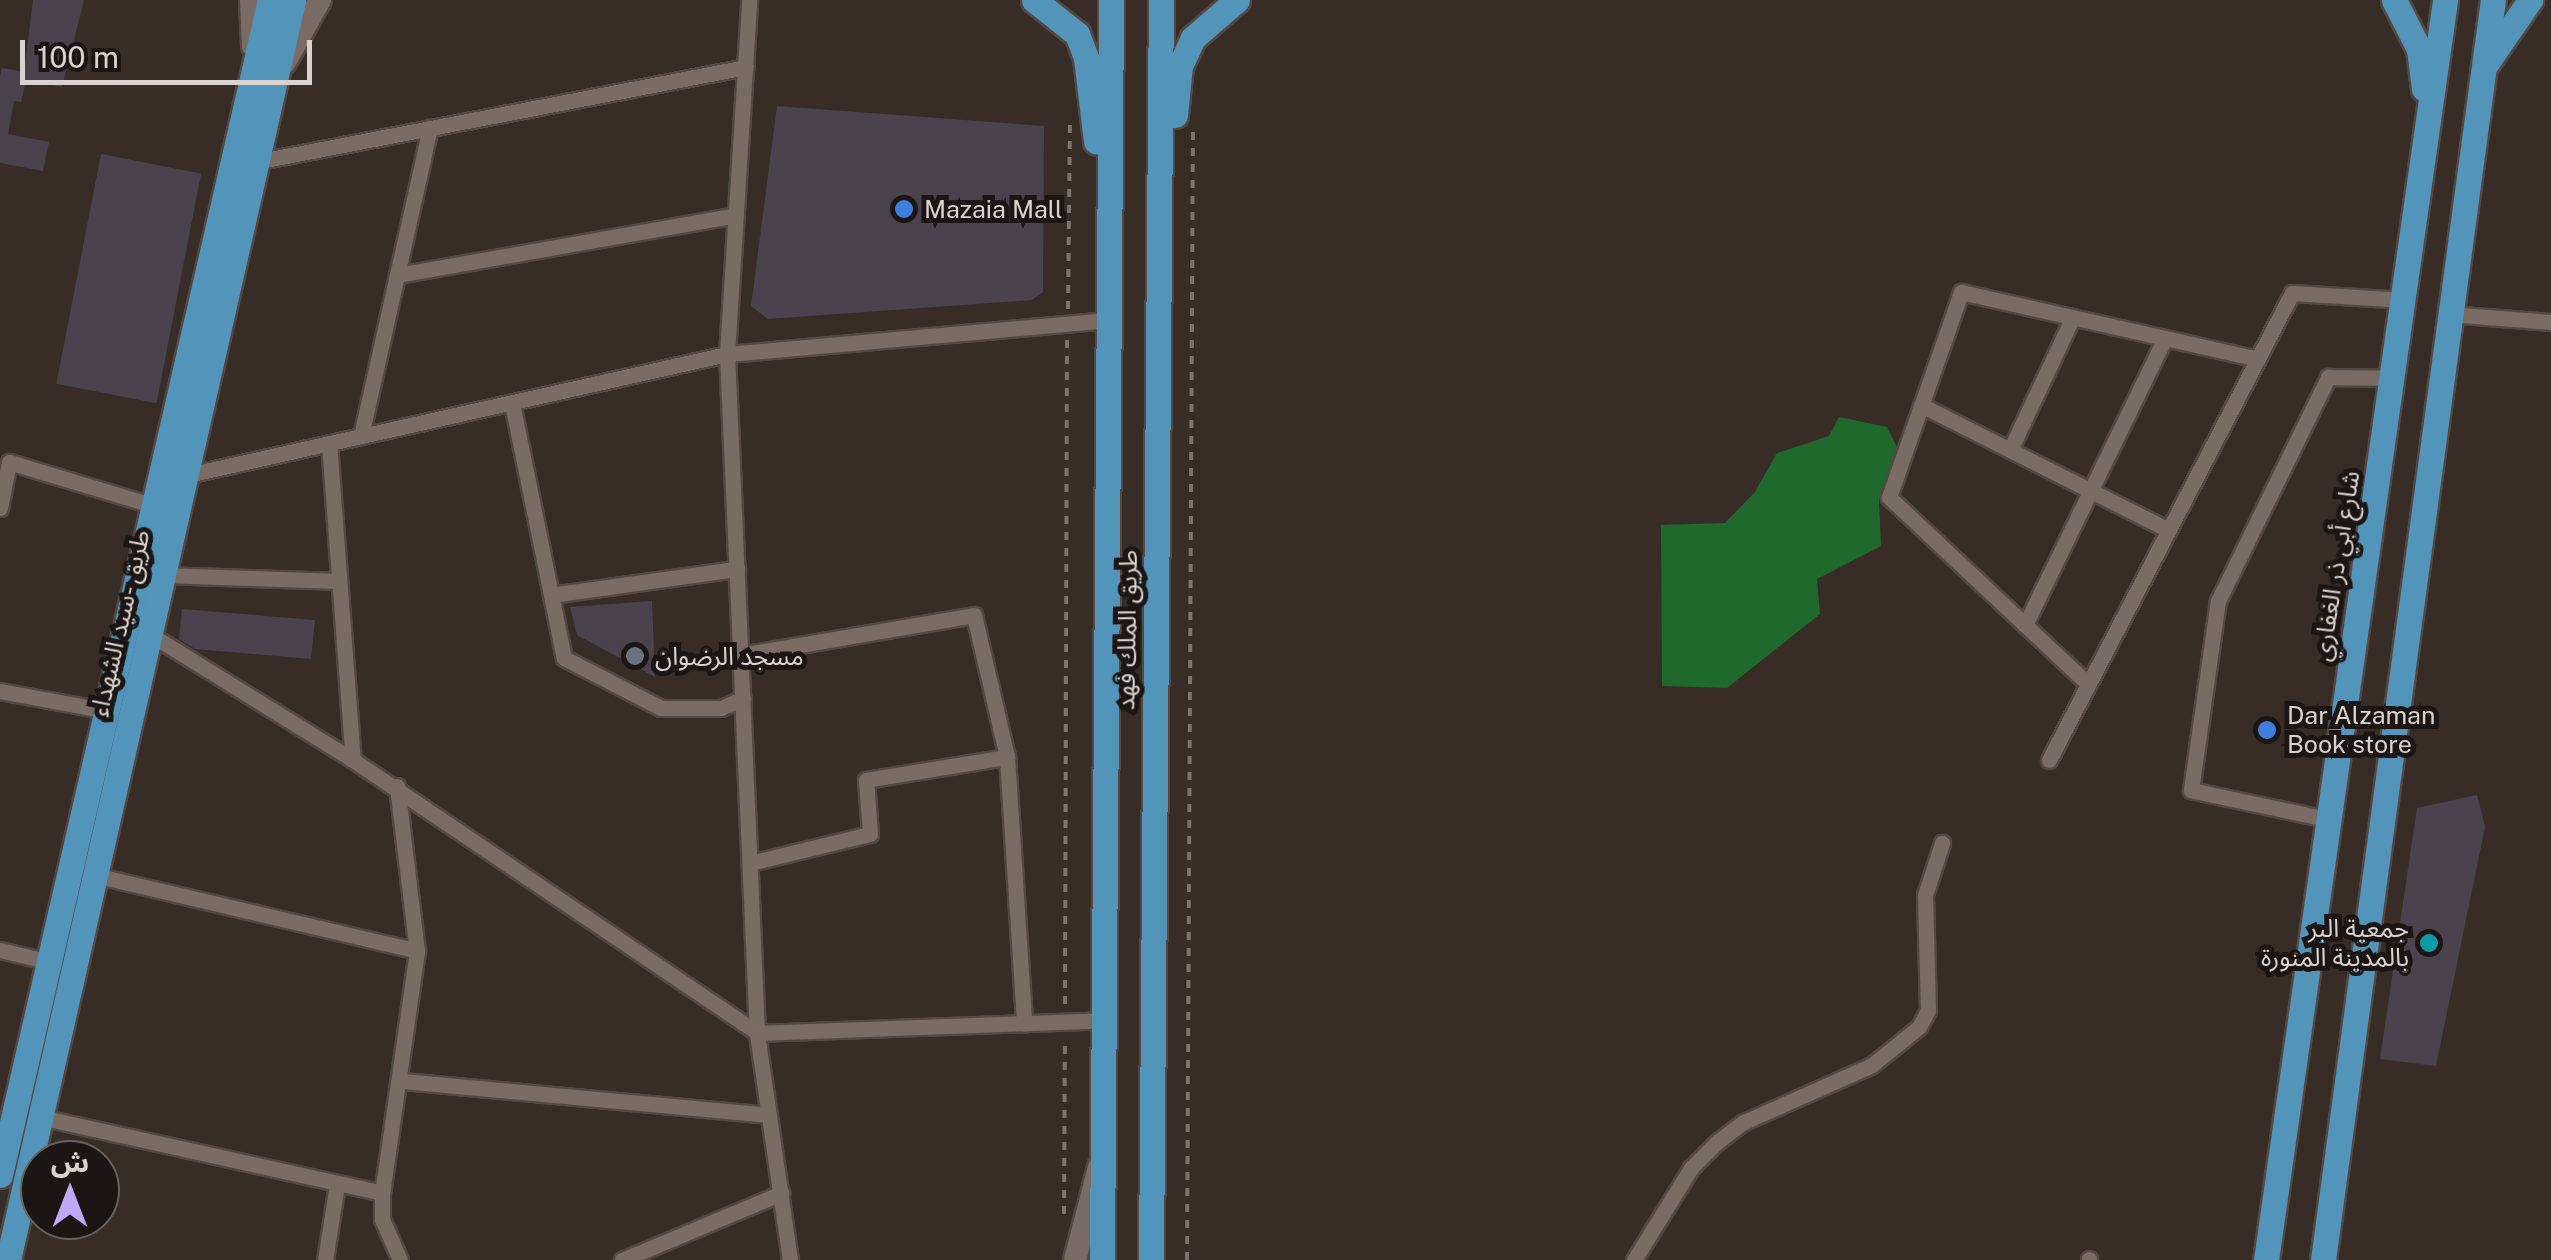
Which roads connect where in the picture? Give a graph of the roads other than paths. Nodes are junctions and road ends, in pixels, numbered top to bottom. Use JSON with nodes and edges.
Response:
{"nodes":[{"id":1,"x":251,"y":0,"type":"edge"},
{"id":2,"x":270,"y":0,"type":"edge"},
{"id":3,"x":293,"y":0,"type":"edge"},
{"id":4,"x":320,"y":0,"type":"edge"},
{"id":5,"x":749,"y":0,"type":"edge"},
{"id":6,"x":1034,"y":0,"type":"edge"},
{"id":7,"x":1111,"y":0,"type":"edge"},
{"id":8,"x":1161,"y":0,"type":"edge"},
{"id":9,"x":1237,"y":0,"type":"edge"},
{"id":10,"x":2394,"y":0,"type":"edge"},
{"id":11,"x":2445,"y":0,"type":"edge"},
{"id":12,"x":2493,"y":0,"type":"edge"},
{"id":13,"x":2530,"y":0,"type":"edge"},
{"id":14,"x":746,"y":67,"type":"junction"},
{"id":15,"x":2483,"y":68,"type":"junction"},
{"id":16,"x":262,"y":84,"type":"junction"},
{"id":17,"x":2429,"y":123,"type":"junction"},
{"id":18,"x":430,"y":128,"type":"junction"},
{"id":19,"x":255,"y":162,"type":"junction"},
{"id":20,"x":736,"y":215,"type":"junction"},
{"id":21,"x":1109,"y":250,"type":"junction"},
{"id":22,"x":1161,"y":255,"type":"junction"},
{"id":23,"x":397,"y":275,"type":"junction"},
{"id":24,"x":2406,"y":300,"type":"junction"},
{"id":25,"x":2450,"y":314,"type":"junction"},
{"id":26,"x":2073,"y":317,"type":"junction"},
{"id":27,"x":1109,"y":320,"type":"junction"},
{"id":28,"x":2551,"y":322,"type":"edge"},
{"id":29,"x":2166,"y":338,"type":"junction"},
{"id":30,"x":728,"y":354,"type":"junction"},
{"id":31,"x":2258,"y":358,"type":"junction"},
{"id":32,"x":2396,"y":378,"type":"junction"},
{"id":33,"x":512,"y":403,"type":"junction"},
{"id":34,"x":1922,"y":405,"type":"junction"},
{"id":35,"x":360,"y":436,"type":"junction"},
{"id":36,"x":329,"y":444,"type":"junction"},
{"id":37,"x":2010,"y":450,"type":"junction"},
{"id":38,"x":4,"y":471,"type":"edge"},
{"id":39,"x":183,"y":476,"type":"junction"},
{"id":40,"x":2091,"y":490,"type":"junction"},
{"id":41,"x":155,"y":506,"type":"junction"},
{"id":42,"x":0,"y":508,"type":"edge"},
{"id":43,"x":2168,"y":530,"type":"junction"},
{"id":44,"x":737,"y":568,"type":"junction"},
{"id":45,"x":161,"y":575,"type":"junction"},
{"id":46,"x":340,"y":581,"type":"junction"},
{"id":47,"x":552,"y":595,"type":"junction"},
{"id":48,"x":2025,"y":625,"type":"junction"},
{"id":49,"x":148,"y":633,"type":"junction"},
{"id":50,"x":740,"y":655,"type":"junction"},
{"id":51,"x":2088,"y":684,"type":"junction"},
{"id":52,"x":0,"y":691,"type":"edge"},
{"id":53,"x":742,"y":698,"type":"junction"},
{"id":54,"x":108,"y":711,"type":"junction"},
{"id":55,"x":1007,"y":757,"type":"junction"},
{"id":56,"x":353,"y":760,"type":"junction"},
{"id":57,"x":2049,"y":760,"type":"dead end"},
{"id":58,"x":397,"y":786,"type":"junction"},
{"id":59,"x":2327,"y":819,"type":"junction"},
{"id":60,"x":1942,"y":842,"type":"dead end"},
{"id":61,"x":750,"y":862,"type":"junction"},
{"id":62,"x":94,"y":875,"type":"junction"},
{"id":63,"x":0,"y":950,"type":"edge"},
{"id":64,"x":418,"y":951,"type":"junction"},
{"id":65,"x":50,"y":962,"type":"junction"},
{"id":66,"x":1104,"y":1020,"type":"junction"},
{"id":67,"x":1024,"y":1022,"type":"junction"},
{"id":68,"x":758,"y":1033,"type":"junction"},
{"id":69,"x":402,"y":1081,"type":"junction"},
{"id":70,"x":767,"y":1114,"type":"junction"},
{"id":71,"x":40,"y":1117,"type":"junction"},
{"id":72,"x":1103,"y":1154,"type":"junction"},
{"id":73,"x":0,"y":1176,"type":"edge"},
{"id":74,"x":337,"y":1184,"type":"junction"},
{"id":75,"x":382,"y":1193,"type":"junction"},
{"id":76,"x":780,"y":1193,"type":"junction"},
{"id":77,"x":8,"y":1260,"type":"edge"},
{"id":78,"x":325,"y":1260,"type":"edge"},
{"id":79,"x":400,"y":1260,"type":"edge"},
{"id":80,"x":622,"y":1260,"type":"edge"},
{"id":81,"x":790,"y":1260,"type":"edge"},
{"id":82,"x":1075,"y":1260,"type":"edge"},
{"id":83,"x":1102,"y":1260,"type":"edge"},
{"id":84,"x":1151,"y":1260,"type":"edge"},
{"id":85,"x":1634,"y":1260,"type":"edge"},
{"id":86,"x":2266,"y":1260,"type":"edge"},
{"id":87,"x":2322,"y":1260,"type":"edge"}],
"edges":[{"from":1,"to":16,"type":"street"},
{"from":2,"to":16,"type":"main road","name":"طريق -سيد الشهداء"},
{"from":3,"to":16,"type":"main road","name":"طريق -سيد الشهداء"},
{"from":4,"to":16,"type":"street"},
{"from":5,"to":14,"type":"street"},
{"from":6,"to":21,"type":"main road"},
{"from":7,"to":21,"type":"main road","name":"طريق الملك فهد"},
{"from":8,"to":22,"type":"main road","name":"طريق الملك فهد"},
{"from":9,"to":22,"type":"main road"},
{"from":10,"to":17,"type":"main road"},
{"from":11,"to":17,"type":"main road","name":"شارع أبي ذر الغفاري"},
{"from":12,"to":15,"type":"main road"},
{"from":13,"to":15,"type":"main road"},
{"from":14,"to":18,"type":"street"},
{"from":14,"to":20,"type":"street"},
{"from":15,"to":25,"type":"main road"},
{"from":16,"to":19,"type":"main road","name":"طريق -سيد الشهداء"},
{"from":16,"to":41,"type":"main road","name":"طريق -سيد الشهداء"},
{"from":17,"to":24,"type":"main road","name":"شارع أبي ذر الغفاري"},
{"from":18,"to":19,"type":"street"},
{"from":18,"to":23,"type":"street"},
{"from":19,"to":39,"type":"main road","name":"طريق -سيد الشهداء"},
{"from":20,"to":23,"type":"street"},
{"from":20,"to":30,"type":"street"},
{"from":21,"to":27,"type":"main road","name":"طريق الملك فهد"},
{"from":22,"to":84,"type":"main road","name":"طريق الملك فهد"},
{"from":23,"to":35,"type":"street"},
{"from":24,"to":31,"type":"street"},
{"from":24,"to":32,"type":"main road","name":"شارع أبي ذر الغفاري"},
{"from":25,"to":28,"type":"street"},
{"from":25,"to":87,"type":"main road"},
{"from":26,"to":29,"type":"street"},
{"from":26,"to":34,"type":"street"},
{"from":26,"to":37,"type":"street"},
{"from":27,"to":30,"type":"street"},
{"from":27,"to":66,"type":"main road","name":"طريق الملك فهد"},
{"from":29,"to":31,"type":"street"},
{"from":29,"to":40,"type":"street"},
{"from":30,"to":33,"type":"street"},
{"from":30,"to":44,"type":"street"},
{"from":31,"to":43,"type":"street"},
{"from":32,"to":59,"type":"main road","name":"شارع أبي ذر الغفاري"},
{"from":32,"to":59,"type":"street"},
{"from":33,"to":35,"type":"street"},
{"from":33,"to":47,"type":"street"},
{"from":34,"to":37,"type":"street"},
{"from":34,"to":48,"type":"street"},
{"from":35,"to":36,"type":"street"},
{"from":36,"to":39,"type":"street"},
{"from":36,"to":46,"type":"street"},
{"from":37,"to":40,"type":"street"},
{"from":38,"to":41,"type":"street"},
{"from":38,"to":42,"type":"street"},
{"from":39,"to":45,"type":"main road","name":"طريق -سيد الشهداء"},
{"from":40,"to":43,"type":"street"},
{"from":40,"to":48,"type":"street"},
{"from":41,"to":54,"type":"main road","name":"طريق -سيد الشهداء"},
{"from":43,"to":51,"type":"street"},
{"from":44,"to":47,"type":"street"},
{"from":44,"to":50,"type":"street"},
{"from":45,"to":46,"type":"street"},
{"from":45,"to":49,"type":"main road","name":"طريق -سيد الشهداء"},
{"from":46,"to":56,"type":"street"},
{"from":47,"to":53,"type":"street"},
{"from":48,"to":51,"type":"street"},
{"from":49,"to":56,"type":"street"},
{"from":49,"to":62,"type":"main road","name":"طريق -سيد الشهداء"},
{"from":50,"to":53,"type":"street"},
{"from":50,"to":55,"type":"street"},
{"from":51,"to":57,"type":"street"},
{"from":52,"to":54,"type":"street"},
{"from":53,"to":61,"type":"street"},
{"from":54,"to":65,"type":"main road","name":"طريق -سيد الشهداء"},
{"from":55,"to":61,"type":"street"},
{"from":55,"to":67,"type":"street"},
{"from":56,"to":58,"type":"street"},
{"from":58,"to":64,"type":"street"},
{"from":58,"to":68,"type":"street"},
{"from":59,"to":86,"type":"main road","name":"شارع أبي ذر الغفاري"},
{"from":60,"to":85,"type":"street"},
{"from":61,"to":68,"type":"street"},
{"from":62,"to":64,"type":"street"},
{"from":62,"to":71,"type":"main road","name":"طريق -سيد الشهداء"},
{"from":63,"to":65,"type":"street"},
{"from":64,"to":69,"type":"street"},
{"from":65,"to":73,"type":"main road","name":"طريق -سيد الشهداء"},
{"from":66,"to":67,"type":"street"},
{"from":66,"to":72,"type":"main road","name":"طريق الملك فهد"},
{"from":67,"to":68,"type":"street"},
{"from":68,"to":70,"type":"street"},
{"from":69,"to":70,"type":"street"},
{"from":69,"to":75,"type":"street"},
{"from":70,"to":76,"type":"street"},
{"from":71,"to":74,"type":"street"},
{"from":71,"to":77,"type":"main road","name":"طريق -سيد الشهداء"},
{"from":72,"to":82,"type":"street"},
{"from":72,"to":83,"type":"main road","name":"طريق الملك فهد"},
{"from":74,"to":75,"type":"street"},
{"from":74,"to":78,"type":"street"},
{"from":75,"to":79,"type":"street"},
{"from":76,"to":80,"type":"street"},
{"from":76,"to":81,"type":"street"}]}
